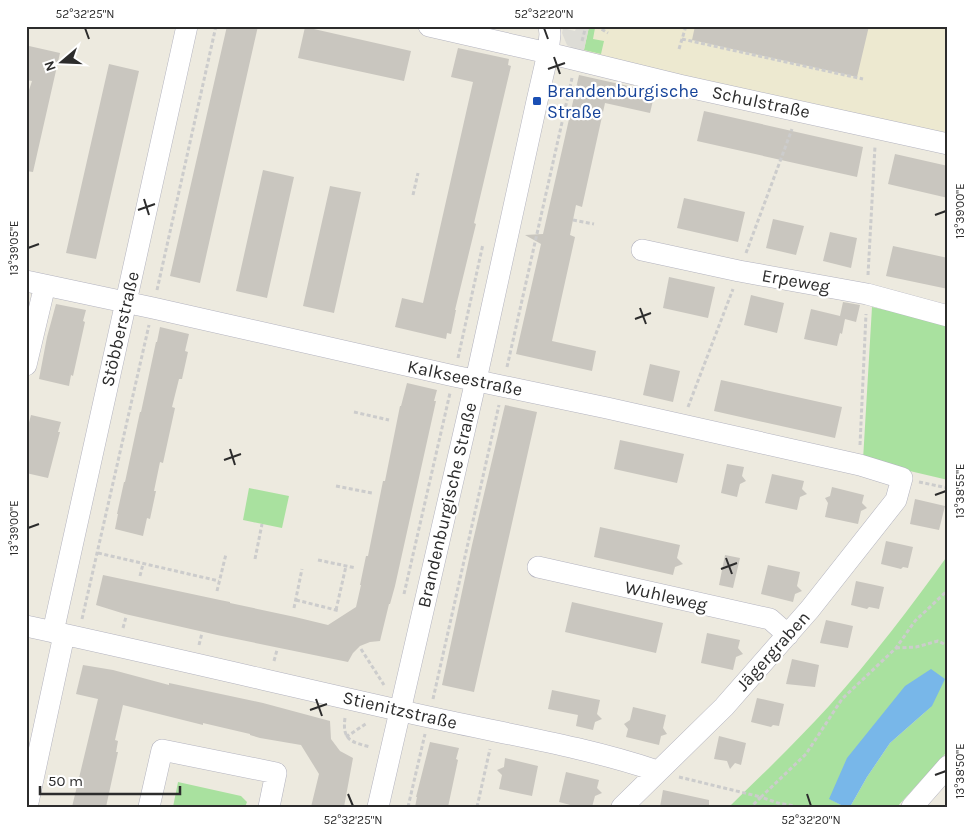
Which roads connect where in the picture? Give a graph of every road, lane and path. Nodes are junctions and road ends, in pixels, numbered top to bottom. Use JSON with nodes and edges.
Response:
{"nodes":[{"id":1,"x":187,"y":26,"type":"edge"},
{"id":2,"x":216,"y":26,"type":"edge"},
{"id":3,"x":429,"y":26,"type":"edge"},
{"id":4,"x":549,"y":26,"type":"edge"},
{"id":5,"x":596,"y":26,"type":"edge"},
{"id":6,"x":686,"y":26,"type":"edge"},
{"id":7,"x":608,"y":33,"type":"dead end"},
{"id":8,"x":682,"y":39,"type":"junction"},
{"id":9,"x":679,"y":49,"type":"dead end"},
{"id":10,"x":548,"y":53,"type":"junction"},
{"id":11,"x":576,"y":60,"type":"junction"},
{"id":12,"x":863,"y":79,"type":"dead end"},
{"id":13,"x":948,"y":144,"type":"edge"},
{"id":14,"x":418,"y":173,"type":"dead end"},
{"id":15,"x":413,"y":194,"type":"dead end"},
{"id":16,"x":542,"y":213,"type":"junction"},
{"id":17,"x":548,"y":215,"type":"dead end"},
{"id":18,"x":573,"y":220,"type":"dead end"},
{"id":19,"x":594,"y":224,"type":"dead end"},
{"id":20,"x":484,"y":241,"type":"dead end"},
{"id":21,"x":642,"y":250,"type":"dead end"},
{"id":22,"x":36,"y":283,"type":"edge"},
{"id":23,"x":126,"y":302,"type":"junction"},
{"id":24,"x":153,"y":308,"type":"junction"},
{"id":25,"x":948,"y":316,"type":"edge"},
{"id":26,"x":26,"y":365,"type":"edge"},
{"id":27,"x":454,"y":376,"type":"junction"},
{"id":28,"x":476,"y":380,"type":"junction"},
{"id":29,"x":503,"y":385,"type":"junction"},
{"id":30,"x":354,"y":412,"type":"dead end"},
{"id":31,"x":389,"y":420,"type":"dead end"},
{"id":32,"x":902,"y":478,"type":"junction"},
{"id":33,"x":336,"y":486,"type":"dead end"},
{"id":34,"x":948,"y":488,"type":"edge"},
{"id":35,"x":372,"y":494,"type":"dead end"},
{"id":36,"x":262,"y":524,"type":"dead end"},
{"id":37,"x":97,"y":553,"type":"junction"},
{"id":38,"x":226,"y":554,"type":"dead end"},
{"id":39,"x":254,"y":559,"type":"dead end"},
{"id":40,"x":318,"y":560,"type":"dead end"},
{"id":41,"x":143,"y":564,"type":"junction"},
{"id":42,"x":346,"y":566,"type":"junction"},
{"id":43,"x":538,"y":567,"type":"dead end"},
{"id":44,"x":356,"y":568,"type":"dead end"},
{"id":45,"x":302,"y":569,"type":"dead end"},
{"id":46,"x":140,"y":576,"type":"dead end"},
{"id":47,"x":219,"y":581,"type":"junction"},
{"id":48,"x":948,"y":590,"type":"edge"},
{"id":49,"x":216,"y":591,"type":"dead end"},
{"id":50,"x":404,"y":598,"type":"dead end"},
{"id":51,"x":296,"y":600,"type":"junction"},
{"id":52,"x":294,"y":608,"type":"dead end"},
{"id":53,"x":126,"y":617,"type":"dead end"},
{"id":54,"x":82,"y":622,"type":"dead end"},
{"id":55,"x":26,"y":626,"type":"edge"},
{"id":56,"x":122,"y":631,"type":"dead end"},
{"id":57,"x":59,"y":633,"type":"junction"},
{"id":58,"x":202,"y":634,"type":"dead end"},
{"id":59,"x":788,"y":635,"type":"junction"},
{"id":60,"x":948,"y":646,"type":"edge"},
{"id":61,"x":199,"y":648,"type":"dead end"},
{"id":62,"x":361,"y":648,"type":"dead end"},
{"id":63,"x":896,"y":648,"type":"junction"},
{"id":64,"x":277,"y":650,"type":"dead end"},
{"id":65,"x":273,"y":664,"type":"dead end"},
{"id":66,"x":386,"y":676,"type":"dead end"},
{"id":67,"x":382,"y":706,"type":"junction"},
{"id":68,"x":346,"y":713,"type":"dead end"},
{"id":69,"x":429,"y":717,"type":"junction"},
{"id":70,"x":494,"y":731,"type":"junction"},
{"id":71,"x":346,"y":736,"type":"junction"},
{"id":72,"x":372,"y":738,"type":"dead end"},
{"id":73,"x":370,"y":747,"type":"junction"},
{"id":74,"x":368,"y":756,"type":"dead end"},
{"id":75,"x":948,"y":766,"type":"edge"},
{"id":76,"x":657,"y":771,"type":"junction"},
{"id":77,"x":761,"y":797,"type":"junction"},
{"id":78,"x":28,"y":807,"type":"edge"},
{"id":79,"x":149,"y":807,"type":"edge"},
{"id":80,"x":269,"y":807,"type":"edge"},
{"id":81,"x":378,"y":807,"type":"edge"},
{"id":82,"x":408,"y":807,"type":"edge"},
{"id":83,"x":477,"y":807,"type":"edge"},
{"id":84,"x":622,"y":807,"type":"edge"},
{"id":85,"x":752,"y":807,"type":"edge"},
{"id":86,"x":798,"y":807,"type":"edge"},
{"id":87,"x":912,"y":807,"type":"edge"}],
"edges":[{"from":1,"to":23,"type":"street","name":"Stöbberstraße"},
{"from":2,"to":24,"type":"path"},
{"from":3,"to":10,"type":"street","name":"Schulstraße"},
{"from":4,"to":10,"type":"street","name":"Brandenburgische Straße"},
{"from":5,"to":7,"type":"path"},
{"from":6,"to":8,"type":"path"},
{"from":8,"to":9,"type":"path"},
{"from":8,"to":12,"type":"path"},
{"from":10,"to":11,"type":"street","name":"Schulstraße"},
{"from":10,"to":28,"type":"street","name":"Brandenburgische Straße"},
{"from":11,"to":13,"type":"street","name":"Schulstraße"},
{"from":11,"to":16,"type":"path"},
{"from":14,"to":15,"type":"path"},
{"from":16,"to":17,"type":"path"},
{"from":16,"to":29,"type":"path"},
{"from":18,"to":19,"type":"path"},
{"from":20,"to":27,"type":"path"},
{"from":21,"to":25,"type":"street","name":"Erpeweg"},
{"from":22,"to":23,"type":"street","name":"Kalkseestraße"},
{"from":22,"to":26,"type":"street"},
{"from":23,"to":24,"type":"street","name":"Kalkseestraße"},
{"from":23,"to":57,"type":"street","name":"Stöbberstraße"},
{"from":24,"to":27,"type":"street","name":"Kalkseestraße"},
{"from":24,"to":37,"type":"path"},
{"from":27,"to":28,"type":"street","name":"Kalkseestraße"},
{"from":27,"to":50,"type":"path"},
{"from":28,"to":29,"type":"street","name":"Kalkseestraße"},
{"from":28,"to":67,"type":"street","name":"Brandenburgische Straße"},
{"from":29,"to":32,"type":"street","name":"Kalkseestraße"},
{"from":29,"to":69,"type":"path"},
{"from":30,"to":31,"type":"path"},
{"from":32,"to":34,"type":"path"},
{"from":32,"to":59,"type":"street","name":"Jägergraben"},
{"from":33,"to":35,"type":"path"},
{"from":36,"to":39,"type":"path"},
{"from":37,"to":41,"type":"path"},
{"from":37,"to":54,"type":"path"},
{"from":38,"to":47,"type":"path"},
{"from":40,"to":42,"type":"path"},
{"from":41,"to":46,"type":"path"},
{"from":41,"to":47,"type":"path"},
{"from":42,"to":44,"type":"path"},
{"from":42,"to":51,"type":"path"},
{"from":43,"to":59,"type":"street","name":"Wuhleweg"},
{"from":45,"to":51,"type":"path"},
{"from":47,"to":49,"type":"path"},
{"from":48,"to":63,"type":"path"},
{"from":51,"to":52,"type":"path"},
{"from":53,"to":56,"type":"path"},
{"from":55,"to":57,"type":"street","name":"Stienitzstraße"},
{"from":57,"to":67,"type":"street","name":"Stienitzstraße"},
{"from":57,"to":78,"type":"street","name":"Stöbberstraße"},
{"from":58,"to":61,"type":"path"},
{"from":59,"to":76,"type":"street","name":"Jägergraben"},
{"from":60,"to":63,"type":"path"},
{"from":62,"to":67,"type":"path"},
{"from":63,"to":77,"type":"path"},
{"from":64,"to":65,"type":"path"},
{"from":66,"to":67,"type":"path"},
{"from":67,"to":69,"type":"street","name":"Stienitzstraße"},
{"from":67,"to":71,"type":"path"},
{"from":67,"to":81,"type":"street","name":"Brandenburgische Straße"},
{"from":68,"to":71,"type":"path"},
{"from":69,"to":70,"type":"street","name":"Stienitzstraße"},
{"from":69,"to":82,"type":"path"},
{"from":70,"to":76,"type":"street","name":"Stienitzstraße"},
{"from":70,"to":83,"type":"path"},
{"from":71,"to":73,"type":"path"},
{"from":72,"to":73,"type":"path"},
{"from":73,"to":74,"type":"path"},
{"from":75,"to":87,"type":"street"},
{"from":76,"to":77,"type":"path"},
{"from":76,"to":84,"type":"street","name":"Jägergraben"},
{"from":77,"to":85,"type":"path"},
{"from":77,"to":86,"type":"path"},
{"from":79,"to":80,"type":"street"}]}
